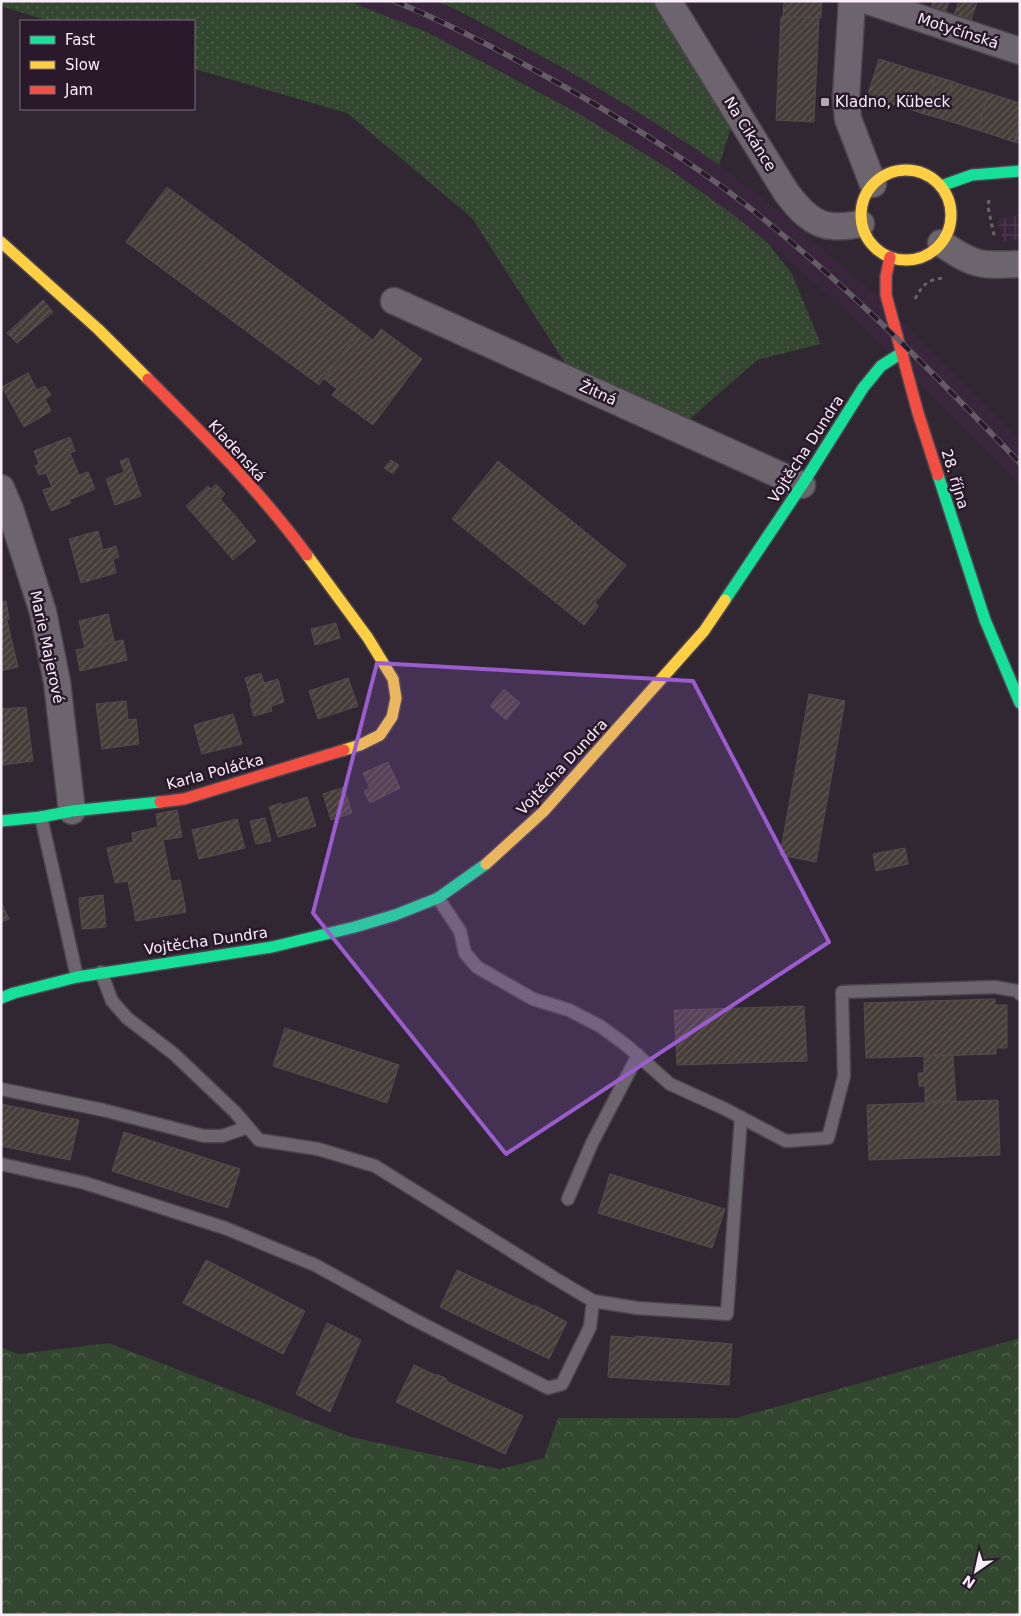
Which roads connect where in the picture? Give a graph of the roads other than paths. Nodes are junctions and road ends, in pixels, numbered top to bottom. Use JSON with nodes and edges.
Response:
{"nodes":[{"id":1,"x":668,"y":1,"type":"edge"},
{"id":2,"x":852,"y":1,"type":"edge"},
{"id":3,"x":868,"y":1,"type":"edge"},
{"id":4,"x":1020,"y":51,"type":"edge"},
{"id":5,"x":1020,"y":171,"type":"edge"},
{"id":6,"x":873,"y":184,"type":"junction"},
{"id":7,"x":941,"y":186,"type":"junction"},
{"id":8,"x":861,"y":224,"type":"junction"},
{"id":9,"x":1,"y":242,"type":"edge"},
{"id":10,"x":941,"y":243,"type":"junction"},
{"id":11,"x":890,"y":257,"type":"junction"},
{"id":12,"x":1020,"y":264,"type":"edge"},
{"id":13,"x":394,"y":301,"type":"dead end"},
{"id":14,"x":903,"y":352,"type":"junction"},
{"id":15,"x":802,"y":485,"type":"junction"},
{"id":16,"x":1,"y":488,"type":"edge"},
{"id":17,"x":1020,"y":703,"type":"edge"},
{"id":18,"x":392,"y":717,"type":"joint"},
{"id":19,"x":72,"y":811,"type":"junction"},
{"id":20,"x":41,"y":818,"type":"junction"},
{"id":21,"x":1,"y":821,"type":"edge"},
{"id":22,"x":438,"y":898,"type":"junction"},
{"id":23,"x":101,"y":972,"type":"junction"},
{"id":24,"x":77,"y":977,"type":"junction"},
{"id":25,"x":1020,"y":994,"type":"edge"},
{"id":26,"x":1,"y":998,"type":"edge"},
{"id":27,"x":638,"y":1055,"type":"junction"},
{"id":28,"x":1,"y":1089,"type":"edge"},
{"id":29,"x":741,"y":1117,"type":"junction"},
{"id":30,"x":248,"y":1126,"type":"junction"},
{"id":31,"x":1,"y":1164,"type":"edge"},
{"id":32,"x":568,"y":1199,"type":"dead end"},
{"id":33,"x":594,"y":1301,"type":"junction"}],
"edges":[{"from":1,"to":8,"type":"street","name":"Na Cikánce"},
{"from":2,"to":6,"type":"street"},
{"from":3,"to":4,"type":"street","name":"Motyčínská"},
{"from":5,"to":7,"type":"street"},
{"from":6,"to":7,"type":"street"},
{"from":6,"to":8,"type":"street"},
{"from":7,"to":10,"type":"street"},
{"from":8,"to":11,"type":"street"},
{"from":9,"to":18,"type":"street","name":"Kladenská"},
{"from":10,"to":11,"type":"street"},
{"from":10,"to":12,"type":"street"},
{"from":11,"to":14,"type":"street","name":"28. října"},
{"from":13,"to":15,"type":"street","name":"Žitná"},
{"from":14,"to":15,"type":"street","name":"Vojtěcha Dundra"},
{"from":14,"to":17,"type":"street","name":"28. října"},
{"from":15,"to":22,"type":"street","name":"Vojtěcha Dundra"},
{"from":16,"to":19,"type":"street","name":"Marie Majerové"},
{"from":18,"to":19,"type":"street","name":"Karla Poláčka"},
{"from":19,"to":20,"type":"street","name":"Karla Poláčka"},
{"from":20,"to":21,"type":"street","name":"Karla Poláčka"},
{"from":20,"to":24,"type":"lane"},
{"from":22,"to":23,"type":"street","name":"Vojtěcha Dundra"},
{"from":22,"to":27,"type":"lane"},
{"from":23,"to":24,"type":"street","name":"Vojtěcha Dundra"},
{"from":23,"to":30,"type":"lane"},
{"from":24,"to":26,"type":"street","name":"Vojtěcha Dundra"},
{"from":25,"to":29,"type":"lane"},
{"from":27,"to":29,"type":"lane"},
{"from":27,"to":32,"type":"lane"},
{"from":28,"to":30,"type":"lane"},
{"from":29,"to":33,"type":"lane"},
{"from":30,"to":33,"type":"lane"},
{"from":31,"to":33,"type":"lane"}]}
